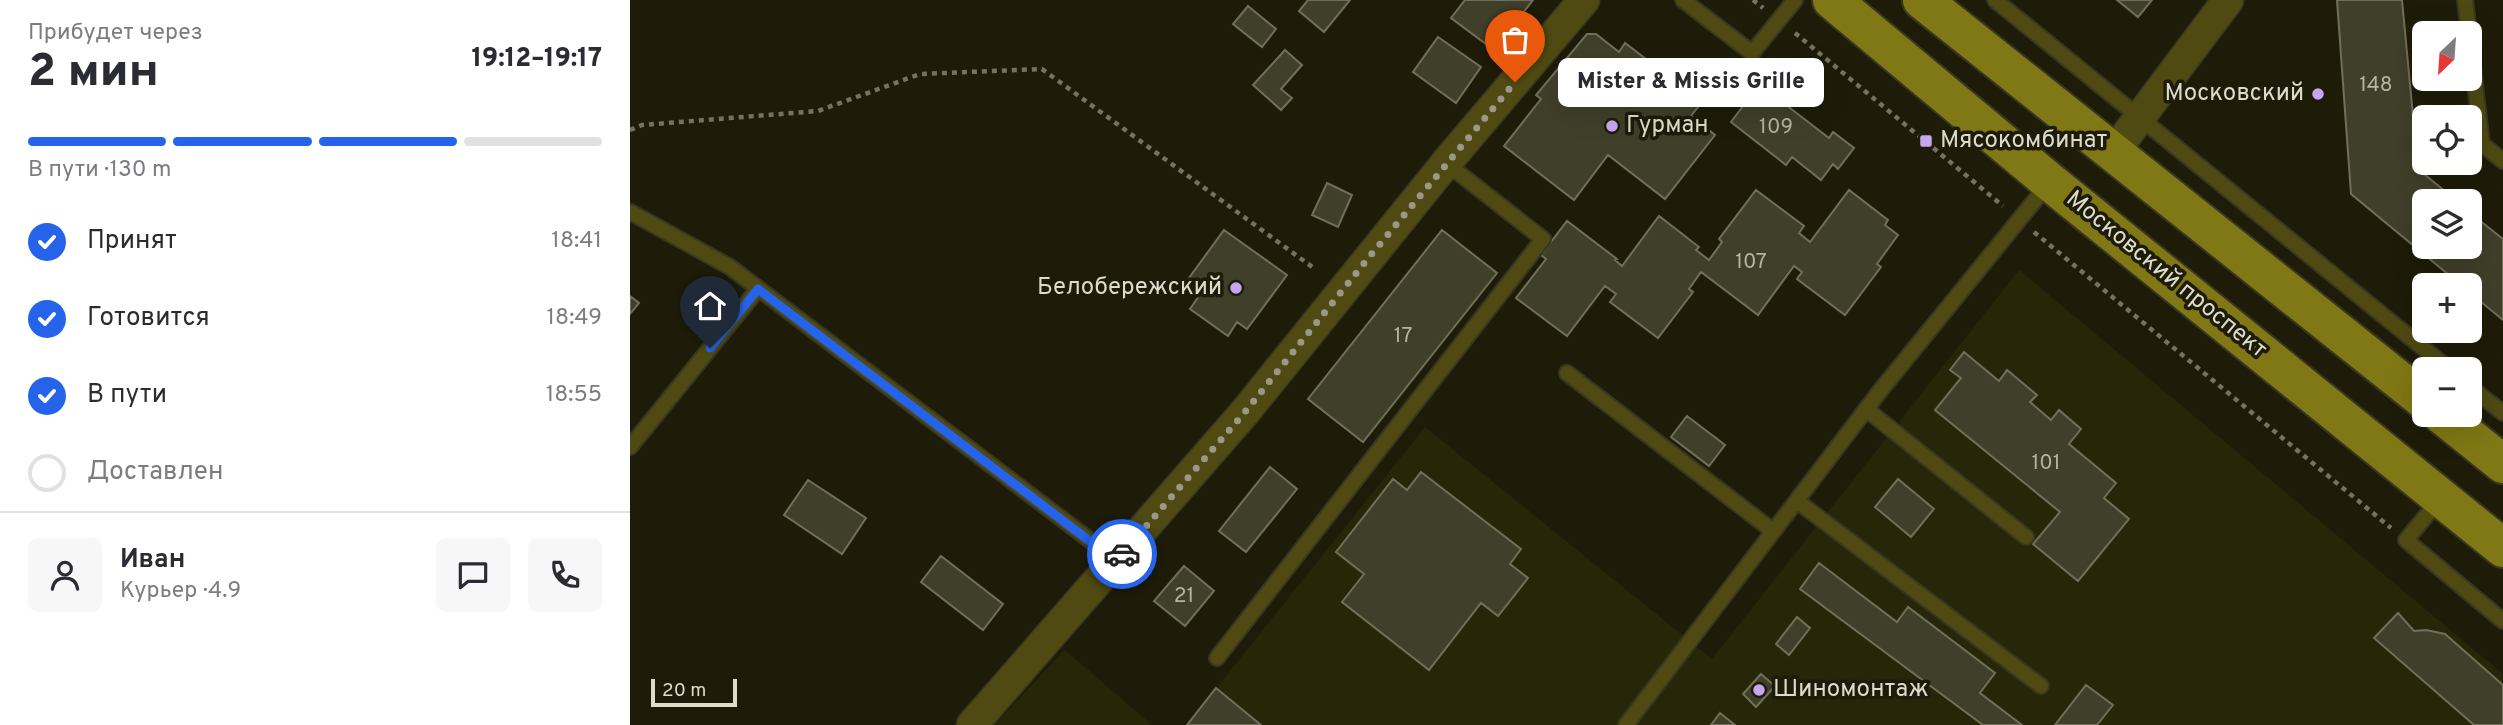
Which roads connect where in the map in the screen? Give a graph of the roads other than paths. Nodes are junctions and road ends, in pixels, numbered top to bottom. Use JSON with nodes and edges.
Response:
{"nodes":[{"id":1,"x":1584,"y":0,"type":"edge"},
{"id":2,"x":1683,"y":0,"type":"edge"},
{"id":3,"x":1795,"y":0,"type":"edge"},
{"id":4,"x":1832,"y":0,"type":"edge"},
{"id":5,"x":1922,"y":0,"type":"edge"},
{"id":6,"x":1995,"y":0,"type":"edge"},
{"id":7,"x":2228,"y":0,"type":"edge"},
{"id":8,"x":2465,"y":0,"type":"edge"},
{"id":9,"x":2467,"y":21,"type":"edge"},
{"id":10,"x":2476,"y":91,"type":"edge"},
{"id":11,"x":2139,"y":117,"type":"junction"},
{"id":12,"x":2113,"y":153,"type":"junction"},
{"id":13,"x":2503,"y":161,"type":"edge"},
{"id":14,"x":1447,"y":163,"type":"junction"},
{"id":15,"x":2050,"y":182,"type":"junction"},
{"id":16,"x":630,"y":212,"type":"edge"},
{"id":17,"x":758,"y":289,"type":"junction"},
{"id":18,"x":2434,"y":357,"type":"edge"},
{"id":19,"x":1567,"y":373,"type":"dead end"},
{"id":20,"x":2412,"y":390,"type":"edge"},
{"id":21,"x":2482,"y":396,"type":"edge"},
{"id":22,"x":1866,"y":409,"type":"junction"},
{"id":23,"x":2503,"y":413,"type":"edge"},
{"id":24,"x":2457,"y":427,"type":"edge"},
{"id":25,"x":630,"y":447,"type":"edge"},
{"id":26,"x":2503,"y":464,"type":"edge"},
{"id":27,"x":2441,"y":498,"type":"junction"},
{"id":28,"x":1797,"y":501,"type":"junction"},
{"id":29,"x":1773,"y":531,"type":"junction"},
{"id":30,"x":2026,"y":537,"type":"dead end"},
{"id":31,"x":2503,"y":548,"type":"edge"},
{"id":32,"x":1116,"y":561,"type":"junction"},
{"id":33,"x":2503,"y":621,"type":"edge"},
{"id":34,"x":1217,"y":659,"type":"dead end"},
{"id":35,"x":2041,"y":686,"type":"dead end"},
{"id":36,"x":972,"y":725,"type":"edge"},
{"id":37,"x":1626,"y":725,"type":"edge"}],
"edges":[{"from":1,"to":14,"type":"street"},
{"from":2,"to":3,"type":"lane"},
{"from":4,"to":15,"type":"main road","name":"Московский проспект"},
{"from":5,"to":12,"type":"main road"},
{"from":6,"to":11,"type":"lane"},
{"from":7,"to":11,"type":"street"},
{"from":8,"to":9,"type":"lane"},
{"from":10,"to":13,"type":"lane"},
{"from":11,"to":12,"type":"street"},
{"from":11,"to":18,"type":"lane"},
{"from":12,"to":20,"type":"main road"},
{"from":14,"to":32,"type":"street"},
{"from":14,"to":34,"type":"lane"},
{"from":15,"to":22,"type":"lane"},
{"from":15,"to":27,"type":"main road","name":"Московский проспект"},
{"from":16,"to":17,"type":"lane"},
{"from":17,"to":25,"type":"lane"},
{"from":17,"to":32,"type":"lane"},
{"from":19,"to":29,"type":"lane"},
{"from":21,"to":23,"type":"lane"},
{"from":22,"to":28,"type":"lane"},
{"from":22,"to":30,"type":"lane"},
{"from":24,"to":26,"type":"main road"},
{"from":27,"to":31,"type":"main road","name":"Московский проспект"},
{"from":27,"to":33,"type":"lane"},
{"from":28,"to":29,"type":"lane"},
{"from":28,"to":35,"type":"lane"},
{"from":29,"to":37,"type":"lane"},
{"from":32,"to":36,"type":"street"}]}
